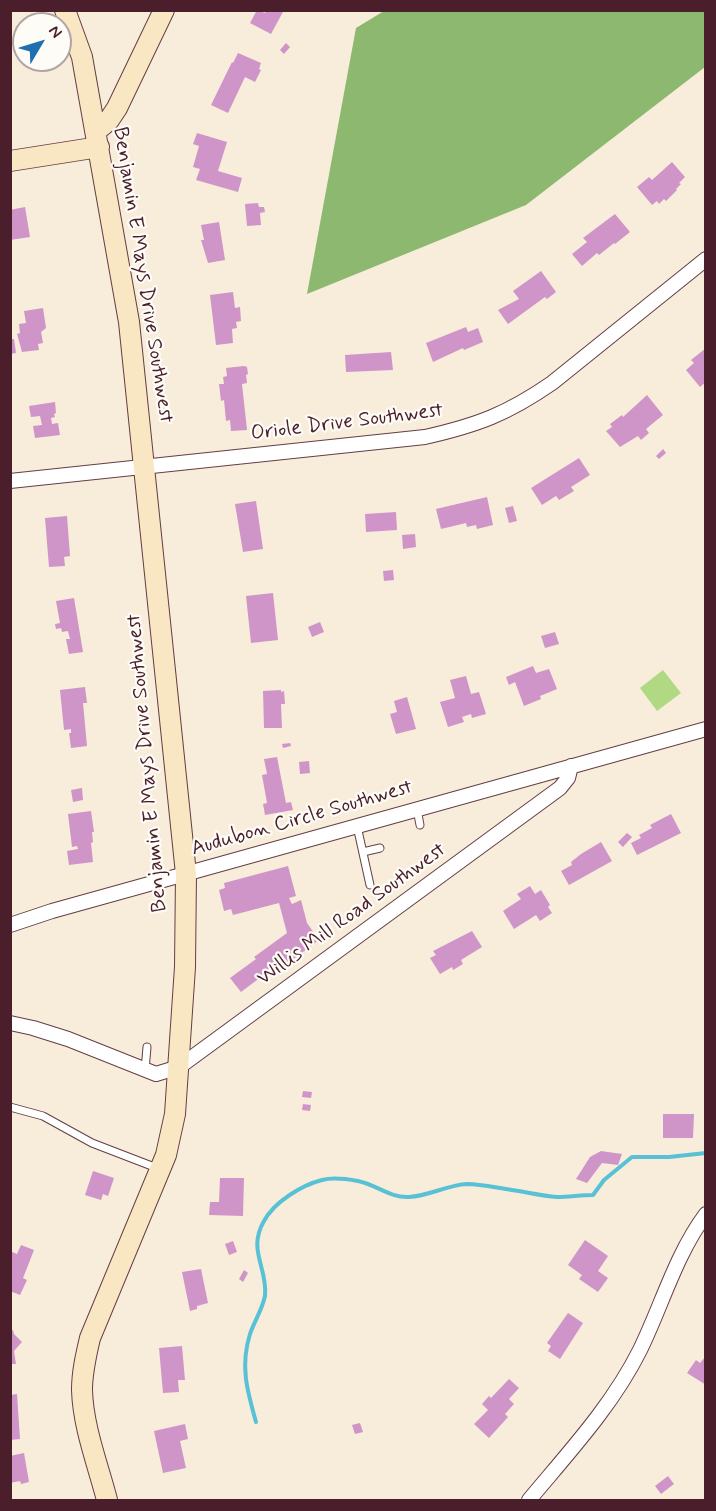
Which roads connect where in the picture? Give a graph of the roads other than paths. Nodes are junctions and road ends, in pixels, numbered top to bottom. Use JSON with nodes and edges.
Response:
{"nodes":[{"id":1,"x":65,"y":10,"type":"edge"},
{"id":2,"x":164,"y":10,"type":"edge"},
{"id":3,"x":97,"y":139,"type":"junction"},
{"id":4,"x":10,"y":161,"type":"edge"},
{"id":5,"x":705,"y":259,"type":"edge"},
{"id":6,"x":145,"y":467,"type":"junction"},
{"id":7,"x":10,"y":481,"type":"edge"},
{"id":8,"x":705,"y":729,"type":"edge"},
{"id":9,"x":571,"y":766,"type":"junction"},
{"id":10,"x":417,"y":809,"type":"junction"},
{"id":11,"x":420,"y":825,"type":"dead end"},
{"id":12,"x":357,"y":826,"type":"junction"},
{"id":13,"x":380,"y":848,"type":"dead end"},
{"id":14,"x":363,"y":852,"type":"junction"},
{"id":15,"x":186,"y":873,"type":"junction"},
{"id":16,"x":370,"y":885,"type":"dead end"},
{"id":17,"x":10,"y":925,"type":"edge"},
{"id":18,"x":10,"y":1023,"type":"edge"},
{"id":19,"x":147,"y":1047,"type":"dead end"},
{"id":20,"x":179,"y":1067,"type":"junction"},
{"id":21,"x":144,"y":1070,"type":"junction"},
{"id":22,"x":10,"y":1107,"type":"edge"},
{"id":23,"x":160,"y":1169,"type":"junction"},
{"id":24,"x":705,"y":1214,"type":"edge"},
{"id":25,"x":107,"y":1500,"type":"edge"},
{"id":26,"x":529,"y":1500,"type":"edge"}],
"edges":[{"from":1,"to":3,"type":"street","name":"Benjamin E Mays Drive Southwest"},
{"from":2,"to":3,"type":"street"},
{"from":3,"to":4,"type":"street"},
{"from":3,"to":6,"type":"street","name":"Benjamin E Mays Drive Southwest"},
{"from":5,"to":6,"type":"street","name":"Oriole Drive Southwest"},
{"from":6,"to":7,"type":"street","name":"Oriole Drive Southwest"},
{"from":6,"to":15,"type":"street","name":"Benjamin E Mays Drive Southwest"},
{"from":8,"to":9,"type":"street"},
{"from":9,"to":10,"type":"street","name":"Audubon Circle Southwest"},
{"from":9,"to":20,"type":"street","name":"Willis Mill Road Southwest"},
{"from":10,"to":11,"type":"lane"},
{"from":10,"to":12,"type":"street","name":"Audubon Circle Southwest"},
{"from":12,"to":14,"type":"lane"},
{"from":12,"to":15,"type":"street","name":"Audubon Circle Southwest"},
{"from":13,"to":14,"type":"lane"},
{"from":14,"to":16,"type":"lane"},
{"from":15,"to":17,"type":"street","name":"Audubon Circle Southwest"},
{"from":15,"to":20,"type":"street","name":"Benjamin E Mays Drive Southwest"},
{"from":18,"to":21,"type":"street","name":"Willis Mill Road Southwest"},
{"from":19,"to":21,"type":"lane"},
{"from":20,"to":21,"type":"street","name":"Willis Mill Road Southwest"},
{"from":20,"to":23,"type":"street","name":"Benjamin E Mays Drive Southwest"},
{"from":22,"to":23,"type":"lane"},
{"from":23,"to":25,"type":"street","name":"Benjamin E Mays Drive Southwest"},
{"from":24,"to":26,"type":"street"}]}
